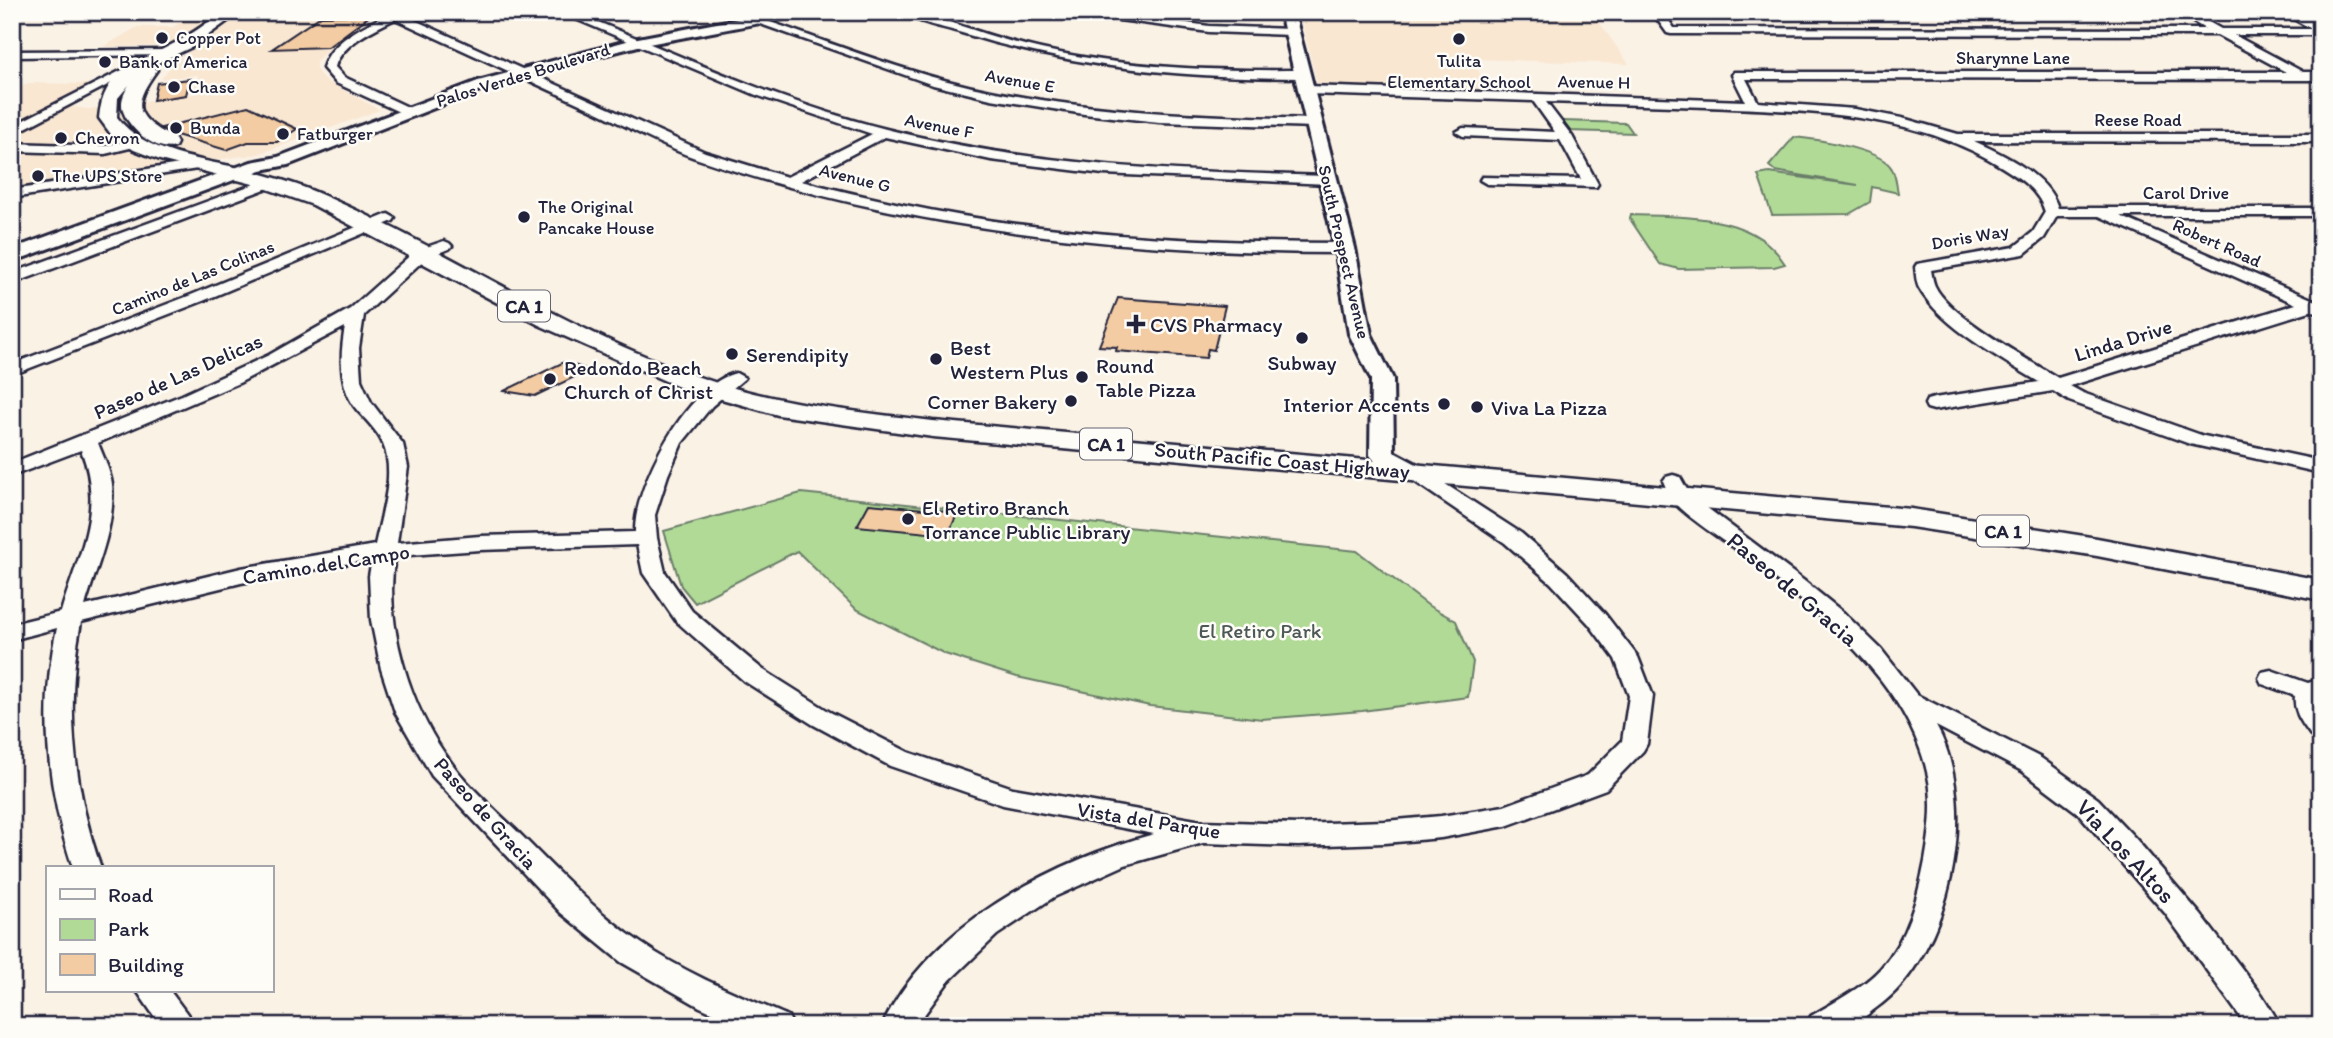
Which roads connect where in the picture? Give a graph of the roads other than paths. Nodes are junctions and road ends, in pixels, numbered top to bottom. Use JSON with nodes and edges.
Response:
{"nodes":[{"id":1,"x":233,"y":12,"type":"edge"},
{"id":2,"x":564,"y":12,"type":"edge"},
{"id":3,"x":768,"y":12,"type":"edge"},
{"id":4,"x":797,"y":12,"type":"edge"},
{"id":5,"x":907,"y":12,"type":"edge"},
{"id":6,"x":1082,"y":12,"type":"edge"},
{"id":7,"x":1287,"y":12,"type":"edge"},
{"id":8,"x":1657,"y":12,"type":"edge"},
{"id":9,"x":2182,"y":12,"type":"edge"},
{"id":10,"x":2286,"y":12,"type":"edge"},
{"id":11,"x":391,"y":13,"type":"edge"},
{"id":12,"x":742,"y":16,"type":"edge"},
{"id":13,"x":2321,"y":31,"type":"edge"},
{"id":14,"x":1292,"y":32,"type":"junction"},
{"id":15,"x":2221,"y":32,"type":"junction"},
{"id":16,"x":634,"y":40,"type":"junction"},
{"id":17,"x":170,"y":52,"type":"junction"},
{"id":18,"x":12,"y":54,"type":"edge"},
{"id":19,"x":138,"y":66,"type":"junction"},
{"id":20,"x":517,"y":71,"type":"junction"},
{"id":21,"x":2301,"y":76,"type":"junction"},
{"id":22,"x":2321,"y":76,"type":"edge"},
{"id":23,"x":1304,"y":82,"type":"junction"},
{"id":24,"x":137,"y":85,"type":"junction"},
{"id":25,"x":2321,"y":86,"type":"edge"},
{"id":26,"x":114,"y":90,"type":"junction"},
{"id":27,"x":1537,"y":98,"type":"junction"},
{"id":28,"x":1753,"y":105,"type":"junction"},
{"id":29,"x":402,"y":110,"type":"junction"},
{"id":30,"x":1314,"y":123,"type":"junction"},
{"id":31,"x":12,"y":131,"type":"edge"},
{"id":32,"x":1463,"y":132,"type":"dead end"},
{"id":33,"x":883,"y":133,"type":"junction"},
{"id":34,"x":1564,"y":136,"type":"junction"},
{"id":35,"x":1954,"y":137,"type":"junction"},
{"id":36,"x":12,"y":138,"type":"edge"},
{"id":37,"x":2321,"y":138,"type":"edge"},
{"id":38,"x":133,"y":144,"type":"junction"},
{"id":39,"x":12,"y":147,"type":"edge"},
{"id":40,"x":177,"y":148,"type":"junction"},
{"id":41,"x":199,"y":165,"type":"junction"},
{"id":42,"x":255,"y":174,"type":"junction"},
{"id":43,"x":1328,"y":180,"type":"junction"},
{"id":44,"x":1486,"y":180,"type":"dead end"},
{"id":45,"x":788,"y":182,"type":"junction"},
{"id":46,"x":12,"y":194,"type":"edge"},
{"id":47,"x":2052,"y":212,"type":"junction"},
{"id":48,"x":2098,"y":212,"type":"junction"},
{"id":49,"x":2321,"y":212,"type":"edge"},
{"id":50,"x":379,"y":222,"type":"junction"},
{"id":51,"x":1345,"y":248,"type":"junction"},
{"id":52,"x":433,"y":250,"type":"junction"},
{"id":53,"x":12,"y":256,"type":"edge"},
{"id":54,"x":12,"y":279,"type":"edge"},
{"id":55,"x":2318,"y":306,"type":"edge"},
{"id":56,"x":356,"y":313,"type":"junction"},
{"id":57,"x":12,"y":370,"type":"edge"},
{"id":58,"x":727,"y":385,"type":"junction"},
{"id":59,"x":2054,"y":385,"type":"junction"},
{"id":60,"x":1934,"y":404,"type":"dead end"},
{"id":61,"x":933,"y":429,"type":"junction"},
{"id":62,"x":1086,"y":430,"type":"junction"},
{"id":63,"x":87,"y":441,"type":"junction"},
{"id":64,"x":1382,"y":455,"type":"junction"},
{"id":65,"x":2321,"y":467,"type":"edge"},
{"id":66,"x":12,"y":470,"type":"edge"},
{"id":67,"x":1415,"y":473,"type":"junction"},
{"id":68,"x":1677,"y":490,"type":"junction"},
{"id":69,"x":646,"y":538,"type":"junction"},
{"id":70,"x":384,"y":551,"type":"junction"},
{"id":71,"x":2321,"y":573,"type":"edge"},
{"id":72,"x":2321,"y":590,"type":"edge"},
{"id":73,"x":71,"y":617,"type":"junction"},
{"id":74,"x":12,"y":632,"type":"edge"},
{"id":75,"x":2271,"y":678,"type":"dead end"},
{"id":76,"x":2314,"y":689,"type":"edge"},
{"id":77,"x":1910,"y":702,"type":"junction"},
{"id":78,"x":2321,"y":731,"type":"edge"},
{"id":79,"x":1202,"y":832,"type":"junction"},
{"id":80,"x":87,"y":866,"type":"edge"},
{"id":81,"x":153,"y":992,"type":"edge"},
{"id":82,"x":180,"y":1026,"type":"edge"},
{"id":83,"x":777,"y":1026,"type":"edge"},
{"id":84,"x":898,"y":1026,"type":"edge"},
{"id":85,"x":1822,"y":1026,"type":"edge"},
{"id":86,"x":2265,"y":1026,"type":"edge"}],
"edges":[{"from":1,"to":17,"type":"highway"},
{"from":2,"to":16,"type":"street","name":"Avenue F"},
{"from":3,"to":12,"type":"main road","name":"Palos Verdes Boulevard"},
{"from":4,"to":12,"type":"main road","name":"Palos Verdes Boulevard"},
{"from":5,"to":23,"type":"street","name":"Avenue H"},
{"from":6,"to":14,"type":"street"},
{"from":7,"to":14,"type":"main road","name":"South Prospect Avenue"},
{"from":8,"to":15,"type":"street"},
{"from":9,"to":15,"type":"street"},
{"from":10,"to":13,"type":"street"},
{"from":11,"to":20,"type":"street","name":"Avenue G"},
{"from":11,"to":29,"type":"street"},
{"from":12,"to":16,"type":"main road","name":"Palos Verdes Boulevard"},
{"from":12,"to":30,"type":"street","name":"Avenue E"},
{"from":13,"to":15,"type":"street"},
{"from":14,"to":23,"type":"main road","name":"South Prospect Avenue"},
{"from":15,"to":21,"type":"street"},
{"from":16,"to":20,"type":"main road","name":"Palos Verdes Boulevard"},
{"from":16,"to":33,"type":"street","name":"Avenue F"},
{"from":17,"to":18,"type":"street"},
{"from":17,"to":19,"type":"highway"},
{"from":17,"to":24,"type":"highway"},
{"from":19,"to":26,"type":"highway"},
{"from":19,"to":31,"type":"street"},
{"from":20,"to":29,"type":"main road","name":"Palos Verdes Boulevard"},
{"from":20,"to":45,"type":"street","name":"Avenue G"},
{"from":21,"to":22,"type":"street","name":"Sharynne Lane"},
{"from":21,"to":25,"type":"street"},
{"from":21,"to":28,"type":"street","name":"Sharynne Lane"},
{"from":23,"to":27,"type":"street","name":"Avenue H"},
{"from":23,"to":30,"type":"main road","name":"South Prospect Avenue"},
{"from":24,"to":26,"type":"street"},
{"from":24,"to":40,"type":"highway","name":"South Pacific Coast Highway","number":"CA 1"},
{"from":26,"to":36,"type":"street"},
{"from":26,"to":38,"type":"highway","name":"South Pacific Coast Highway","number":"CA 1"},
{"from":27,"to":28,"type":"street","name":"Avenue H"},
{"from":27,"to":34,"type":"street"},
{"from":28,"to":35,"type":"street"},
{"from":29,"to":42,"type":"main road","name":"Palos Verdes Boulevard"},
{"from":30,"to":43,"type":"main road","name":"South Prospect Avenue"},
{"from":32,"to":34,"type":"street"},
{"from":33,"to":43,"type":"street","name":"Avenue F"},
{"from":33,"to":45,"type":"street"},
{"from":34,"to":44,"type":"street"},
{"from":35,"to":37,"type":"street","name":"Reese Road"},
{"from":35,"to":47,"type":"street"},
{"from":38,"to":39,"type":"street"},
{"from":38,"to":40,"type":"highway"},
{"from":38,"to":41,"type":"highway","name":"South Pacific Coast Highway","number":"CA 1"},
{"from":40,"to":42,"type":"highway","name":"South Pacific Coast Highway","number":"CA 1"},
{"from":41,"to":42,"type":"highway","name":"South Pacific Coast Highway","number":"CA 1"},
{"from":41,"to":46,"type":"street"},
{"from":42,"to":50,"type":"highway","name":"South Pacific Coast Highway","number":"CA 1"},
{"from":42,"to":53,"type":"main road","name":"Palos Verdes Boulevard"},
{"from":42,"to":54,"type":"street","name":"Palos Verdes Boulevard"},
{"from":43,"to":51,"type":"main road","name":"South Prospect Avenue"},
{"from":45,"to":51,"type":"street","name":"Avenue G"},
{"from":47,"to":48,"type":"street","name":"Carol Drive"},
{"from":47,"to":59,"type":"street","name":"Doris Way"},
{"from":48,"to":49,"type":"street","name":"Carol Drive"},
{"from":48,"to":55,"type":"street","name":"Robert Road"},
{"from":50,"to":52,"type":"highway","name":"South Pacific Coast Highway","number":"CA 1"},
{"from":50,"to":57,"type":"street","name":"Camino de Las Colinas"},
{"from":51,"to":64,"type":"main road","name":"South Prospect Avenue"},
{"from":52,"to":56,"type":"street"},
{"from":52,"to":58,"type":"highway","name":"South Pacific Coast Highway","number":"CA 1"},
{"from":55,"to":59,"type":"street","name":"Linda Drive"},
{"from":56,"to":63,"type":"street","name":"Paseo de Las Delicas"},
{"from":56,"to":70,"type":"street","name":"Paseo de Gracia"},
{"from":58,"to":61,"type":"highway","name":"South Pacific Coast Highway","number":"CA 1"},
{"from":58,"to":62,"type":"highway","name":"South Pacific Coast Highway","number":"CA 1"},
{"from":58,"to":69,"type":"street","name":"Vista del Parque"},
{"from":59,"to":60,"type":"street","name":"Linda Drive"},
{"from":59,"to":65,"type":"street","name":"Doris Way"},
{"from":61,"to":62,"type":"highway"},
{"from":61,"to":67,"type":"highway","name":"South Pacific Coast Highway","number":"CA 1"},
{"from":62,"to":64,"type":"highway","name":"South Pacific Coast Highway","number":"CA 1"},
{"from":63,"to":66,"type":"street","name":"Paseo de Las Delicas"},
{"from":63,"to":73,"type":"street"},
{"from":64,"to":67,"type":"main road"},
{"from":64,"to":68,"type":"highway","name":"South Pacific Coast Highway","number":"CA 1"},
{"from":67,"to":68,"type":"highway","name":"South Pacific Coast Highway","number":"CA 1"},
{"from":67,"to":79,"type":"street","name":"Vista del Parque"},
{"from":68,"to":71,"type":"highway","name":"South Pacific Coast Highway","number":"CA 1"},
{"from":68,"to":72,"type":"highway","name":"South Pacific Coast Highway","number":"CA 1"},
{"from":68,"to":77,"type":"street","name":"Paseo de Gracia"},
{"from":69,"to":70,"type":"street","name":"Camino del Campo"},
{"from":69,"to":79,"type":"street","name":"Vista del Parque"},
{"from":70,"to":73,"type":"street","name":"Camino del Campo"},
{"from":70,"to":83,"type":"street","name":"Paseo de Gracia"},
{"from":73,"to":74,"type":"street","name":"Camino del Campo"},
{"from":73,"to":80,"type":"street"},
{"from":75,"to":76,"type":"street"},
{"from":76,"to":78,"type":"street"},
{"from":77,"to":85,"type":"street","name":"Paseo de Gracia"},
{"from":77,"to":86,"type":"street","name":"Via Los Altos"},
{"from":79,"to":84,"type":"street"},
{"from":81,"to":82,"type":"street"}]}
